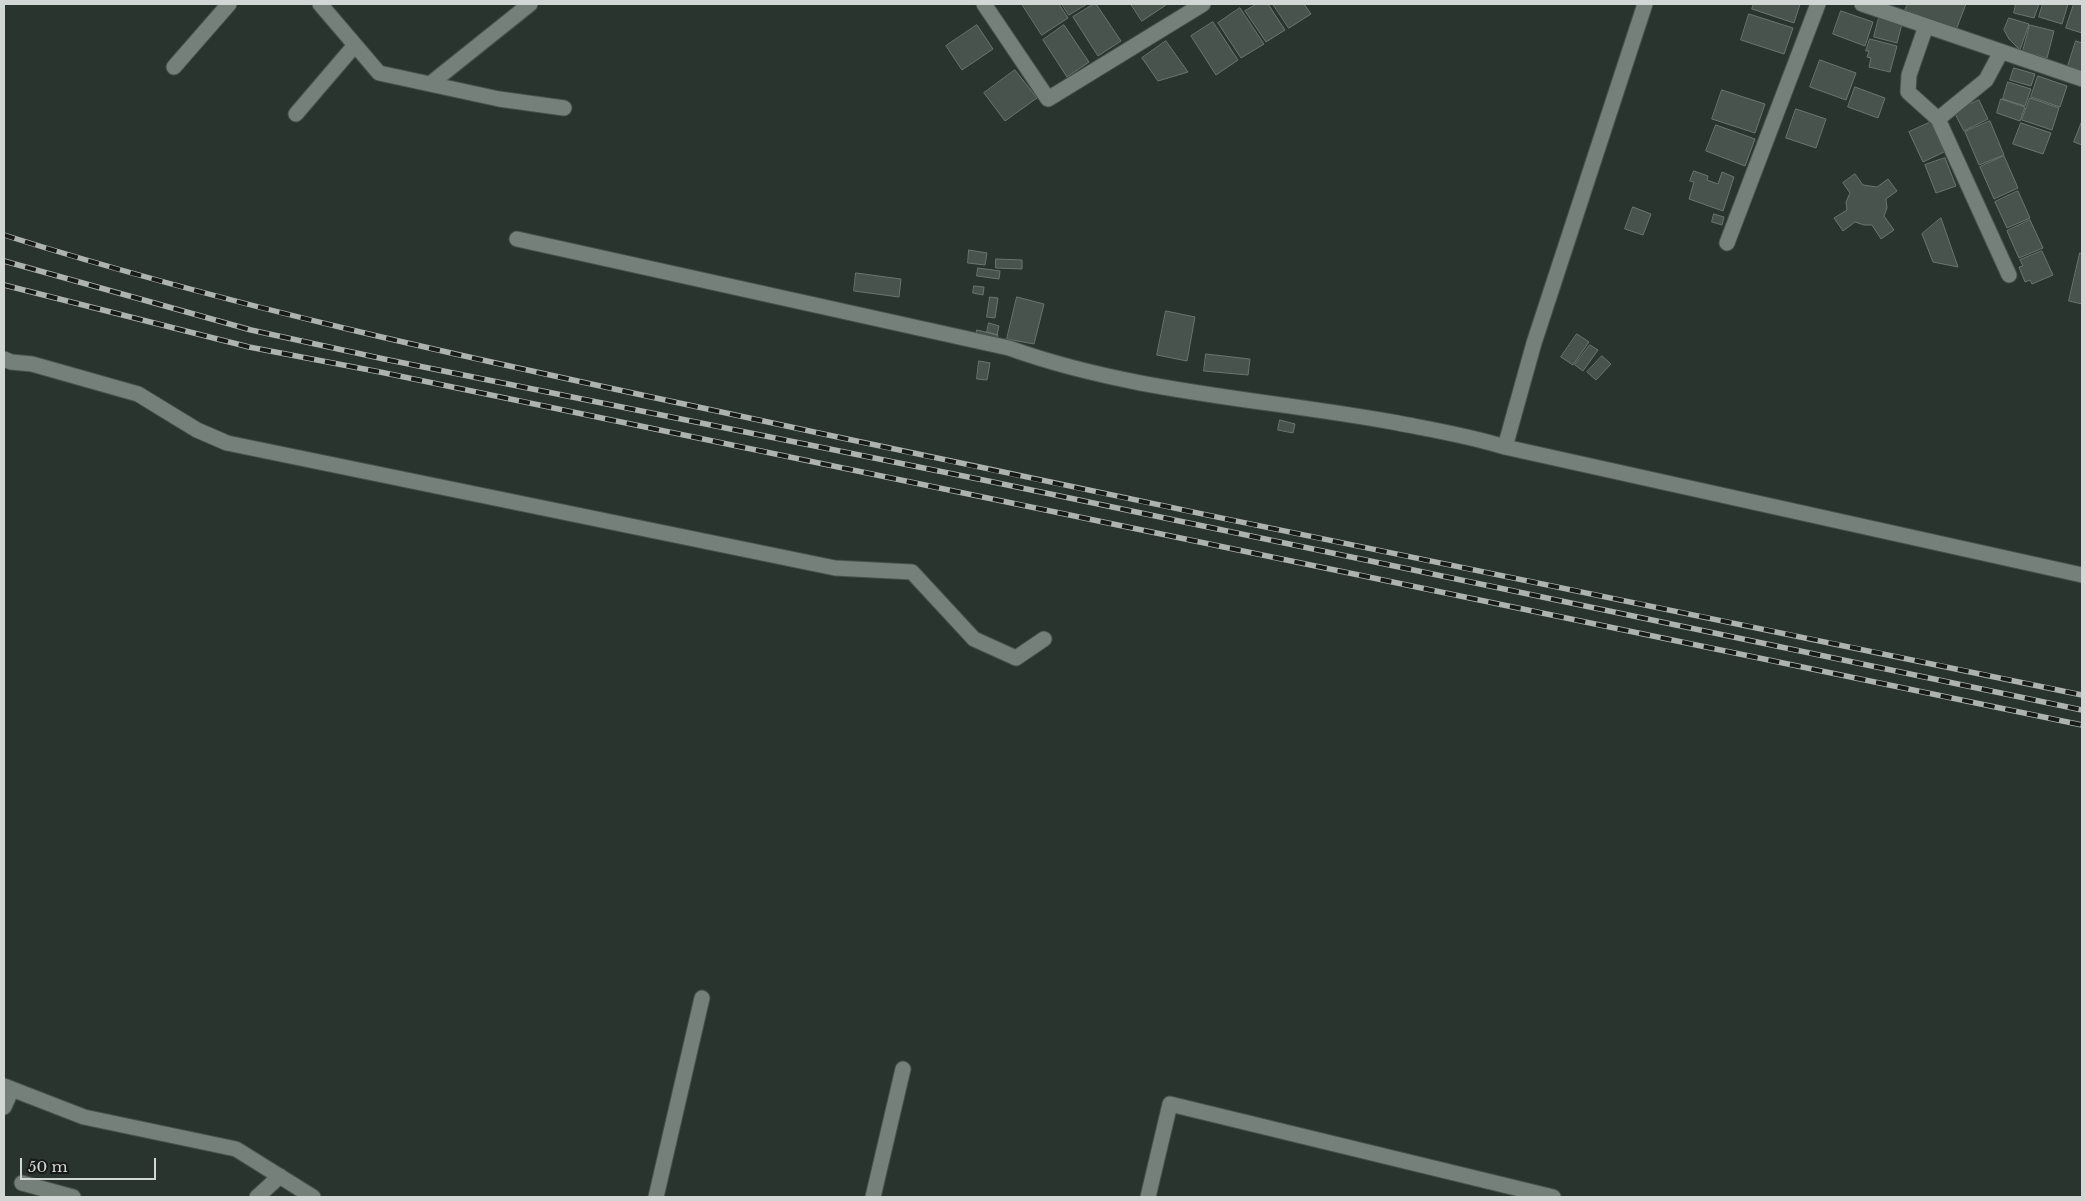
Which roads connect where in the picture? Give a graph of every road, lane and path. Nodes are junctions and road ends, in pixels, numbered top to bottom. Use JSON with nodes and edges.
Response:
{"nodes":[{"id":1,"x":229,"y":4,"type":"edge"},
{"id":2,"x":530,"y":4,"type":"edge"},
{"id":3,"x":984,"y":4,"type":"edge"},
{"id":4,"x":1203,"y":4,"type":"edge"},
{"id":5,"x":1646,"y":4,"type":"edge"},
{"id":6,"x":1818,"y":4,"type":"edge"},
{"id":7,"x":1862,"y":4,"type":"edge"},
{"id":8,"x":323,"y":5,"type":"edge"},
{"id":9,"x":1926,"y":26,"type":"junction"},
{"id":10,"x":355,"y":45,"type":"junction"},
{"id":11,"x":2002,"y":52,"type":"junction"},
{"id":12,"x":174,"y":67,"type":"dead end"},
{"id":13,"x":2082,"y":79,"type":"edge"},
{"id":14,"x":430,"y":84,"type":"junction"},
{"id":15,"x":564,"y":108,"type":"dead end"},
{"id":16,"x":296,"y":114,"type":"dead end"},
{"id":17,"x":1938,"y":119,"type":"junction"},
{"id":18,"x":517,"y":239,"type":"dead end"},
{"id":19,"x":1727,"y":243,"type":"dead end"},
{"id":20,"x":2009,"y":275,"type":"dead end"},
{"id":21,"x":4,"y":359,"type":"edge"},
{"id":22,"x":1505,"y":447,"type":"junction"},
{"id":23,"x":2082,"y":575,"type":"edge"},
{"id":24,"x":1044,"y":639,"type":"dead end"},
{"id":25,"x":702,"y":998,"type":"dead end"},
{"id":26,"x":903,"y":1069,"type":"dead end"},
{"id":27,"x":8,"y":1088,"type":"edge"},
{"id":28,"x":4,"y":1107,"type":"edge"},
{"id":29,"x":280,"y":1176,"type":"junction"},
{"id":30,"x":22,"y":1183,"type":"dead end"},
{"id":31,"x":73,"y":1197,"type":"edge"},
{"id":32,"x":257,"y":1197,"type":"edge"},
{"id":33,"x":312,"y":1197,"type":"edge"},
{"id":34,"x":656,"y":1197,"type":"edge"},
{"id":35,"x":873,"y":1197,"type":"edge"},
{"id":36,"x":1148,"y":1197,"type":"edge"},
{"id":37,"x":1553,"y":1197,"type":"edge"}],
"edges":[{"from":1,"to":12,"type":"street"},
{"from":2,"to":14,"type":"street"},
{"from":3,"to":4,"type":"street"},
{"from":5,"to":22,"type":"street"},
{"from":6,"to":19,"type":"street"},
{"from":7,"to":9,"type":"street"},
{"from":8,"to":10,"type":"street"},
{"from":9,"to":11,"type":"street"},
{"from":9,"to":17,"type":"street"},
{"from":10,"to":14,"type":"street"},
{"from":10,"to":16,"type":"street"},
{"from":11,"to":13,"type":"street"},
{"from":11,"to":17,"type":"street"},
{"from":14,"to":15,"type":"street"},
{"from":17,"to":20,"type":"street"},
{"from":18,"to":22,"type":"street"},
{"from":21,"to":24,"type":"street"},
{"from":22,"to":23,"type":"street"},
{"from":25,"to":34,"type":"street"},
{"from":26,"to":35,"type":"street"},
{"from":27,"to":28,"type":"street"},
{"from":27,"to":29,"type":"street"},
{"from":29,"to":32,"type":"street"},
{"from":29,"to":33,"type":"street"},
{"from":30,"to":31,"type":"street"},
{"from":36,"to":37,"type":"street"}]}
